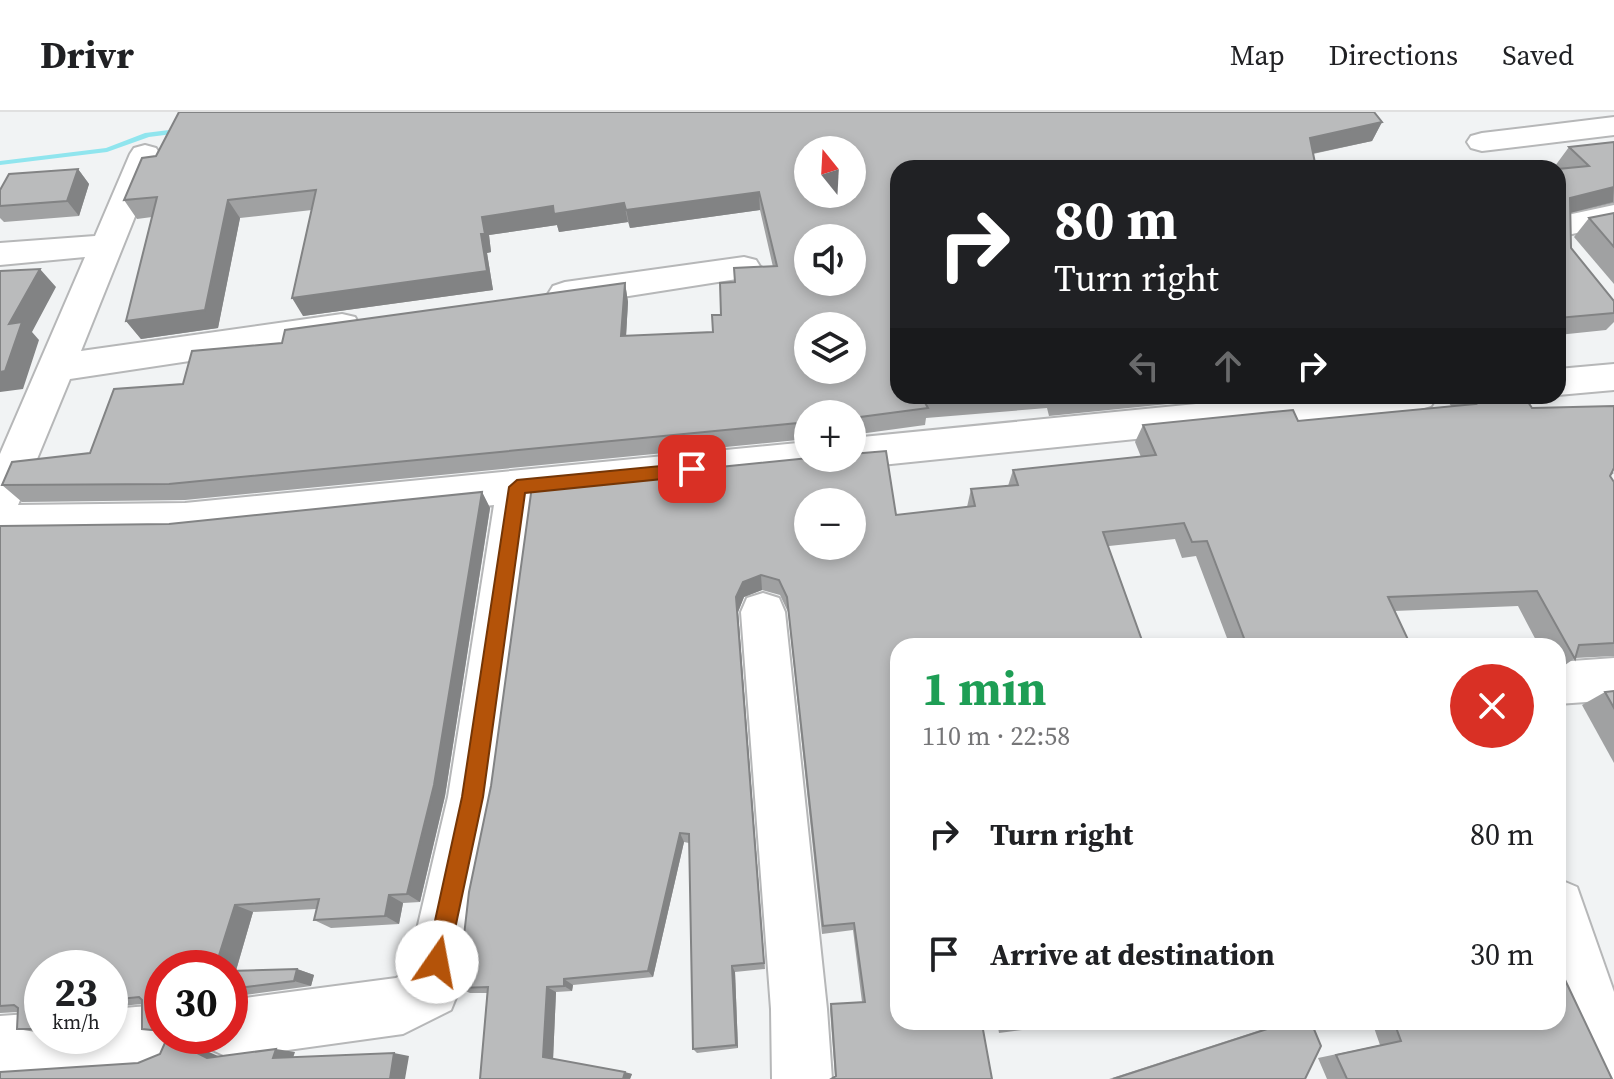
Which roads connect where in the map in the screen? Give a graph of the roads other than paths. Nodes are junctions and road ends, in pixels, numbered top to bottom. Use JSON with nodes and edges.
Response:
{"nodes":[{"id":1,"x":1614,"y":126,"type":"edge"},
{"id":2,"x":1482,"y":142,"type":"dead end"},
{"id":3,"x":145,"y":154,"type":"edge"},
{"id":4,"x":1614,"y":215,"type":"edge"},
{"id":5,"x":1566,"y":239,"type":"edge"},
{"id":6,"x":107,"y":245,"type":"junction"},
{"id":7,"x":0,"y":254,"type":"edge"},
{"id":8,"x":744,"y":268,"type":"edge"},
{"id":9,"x":525,"y":300,"type":"edge"},
{"id":10,"x":369,"y":323,"type":"edge"},
{"id":11,"x":56,"y":368,"type":"junction"},
{"id":12,"x":1614,"y":377,"type":"edge"},
{"id":13,"x":1566,"y":381,"type":"edge"},
{"id":14,"x":1339,"y":404,"type":"edge"},
{"id":15,"x":866,"y":452,"type":"edge"},
{"id":16,"x":794,"y":458,"type":"edge"},
{"id":17,"x":517,"y":487,"type":"junction"},
{"id":18,"x":0,"y":501,"type":"edge"},
{"id":19,"x":0,"y":522,"type":"edge"},
{"id":20,"x":763,"y":612,"type":"dead end"},
{"id":21,"x":1614,"y":679,"type":"edge"},
{"id":22,"x":1566,"y":682,"type":"edge"},
{"id":23,"x":1566,"y":933,"type":"edge"},
{"id":24,"x":248,"y":1027,"type":"edge"},
{"id":25,"x":144,"y":1035,"type":"edge"},
{"id":26,"x":0,"y":1045,"type":"edge"},
{"id":27,"x":1614,"y":1060,"type":"edge"},
{"id":28,"x":802,"y":1079,"type":"edge"}],
"edges":[{"from":1,"to":2,"type":"street"},
{"from":3,"to":6,"type":"street"},
{"from":4,"to":5,"type":"street"},
{"from":6,"to":7,"type":"street"},
{"from":6,"to":11,"type":"street"},
{"from":8,"to":9,"type":"street"},
{"from":10,"to":11,"type":"street"},
{"from":11,"to":18,"type":"street"},
{"from":12,"to":13,"type":"street"},
{"from":14,"to":15,"type":"street"},
{"from":16,"to":17,"type":"street"},
{"from":17,"to":19,"type":"street"},
{"from":17,"to":24,"type":"street"},
{"from":20,"to":28,"type":"street"},
{"from":21,"to":22,"type":"street"},
{"from":23,"to":27,"type":"street"},
{"from":25,"to":26,"type":"street"}]}
